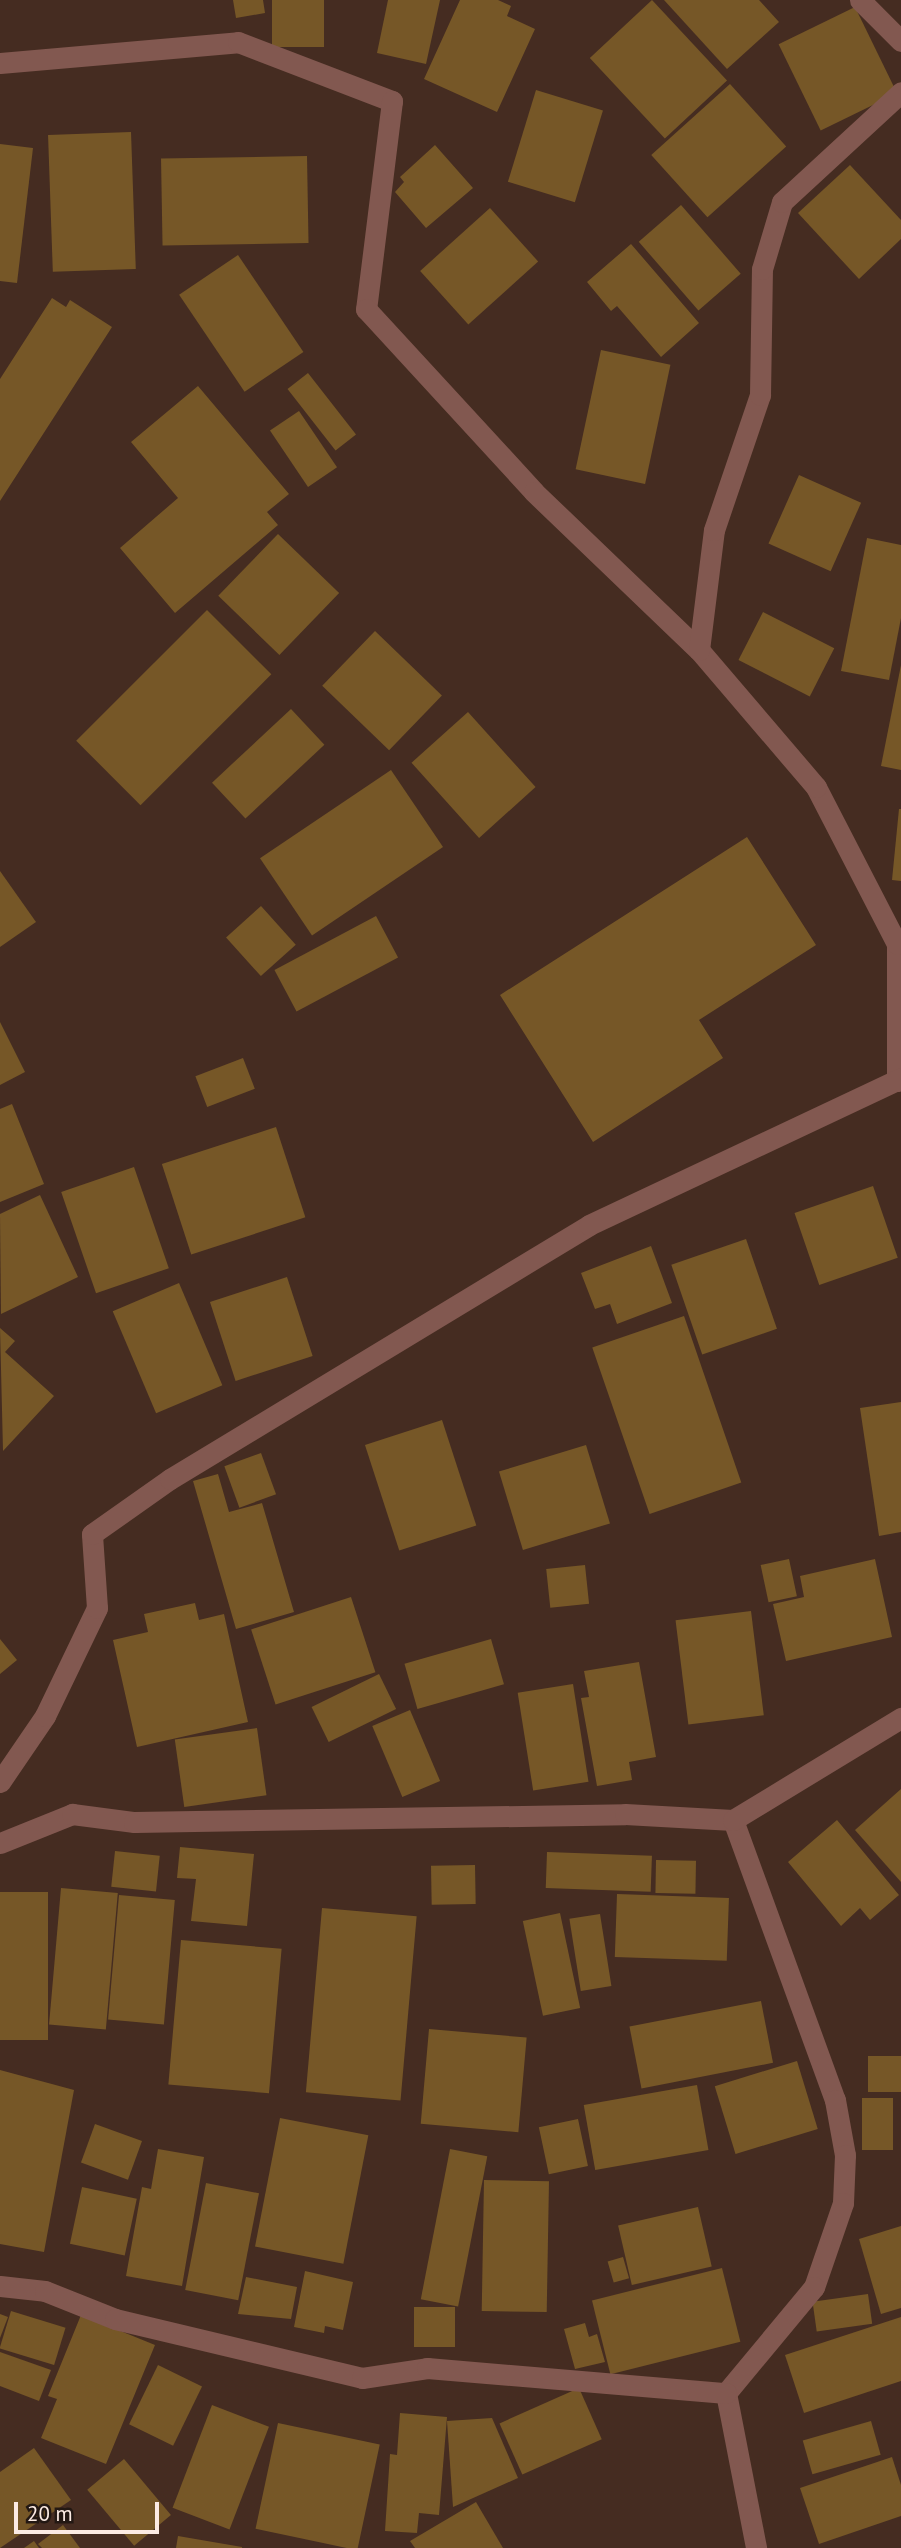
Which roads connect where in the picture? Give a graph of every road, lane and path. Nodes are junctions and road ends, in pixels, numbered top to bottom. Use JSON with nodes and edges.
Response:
{"nodes":[{"id":1,"x":860,"y":0,"type":"edge"},
{"id":2,"x":901,"y":41,"type":"edge"},
{"id":3,"x":0,"y":63,"type":"edge"},
{"id":4,"x":901,"y":92,"type":"edge"},
{"id":5,"x":699,"y":650,"type":"junction"},
{"id":6,"x":899,"y":1079,"type":"edge"},
{"id":7,"x":901,"y":1718,"type":"edge"},
{"id":8,"x":0,"y":1782,"type":"edge"},
{"id":9,"x":733,"y":1821,"type":"junction"},
{"id":10,"x":0,"y":1843,"type":"edge"},
{"id":11,"x":0,"y":2286,"type":"edge"},
{"id":12,"x":726,"y":2393,"type":"junction"},
{"id":13,"x":756,"y":2548,"type":"edge"}],
"edges":[{"from":1,"to":2,"type":"street"},
{"from":3,"to":5,"type":"street"},
{"from":4,"to":5,"type":"street"},
{"from":5,"to":6,"type":"street"},
{"from":6,"to":8,"type":"street"},
{"from":7,"to":9,"type":"street"},
{"from":9,"to":10,"type":"street"},
{"from":9,"to":12,"type":"street"},
{"from":11,"to":12,"type":"street"},
{"from":12,"to":13,"type":"street"}]}
